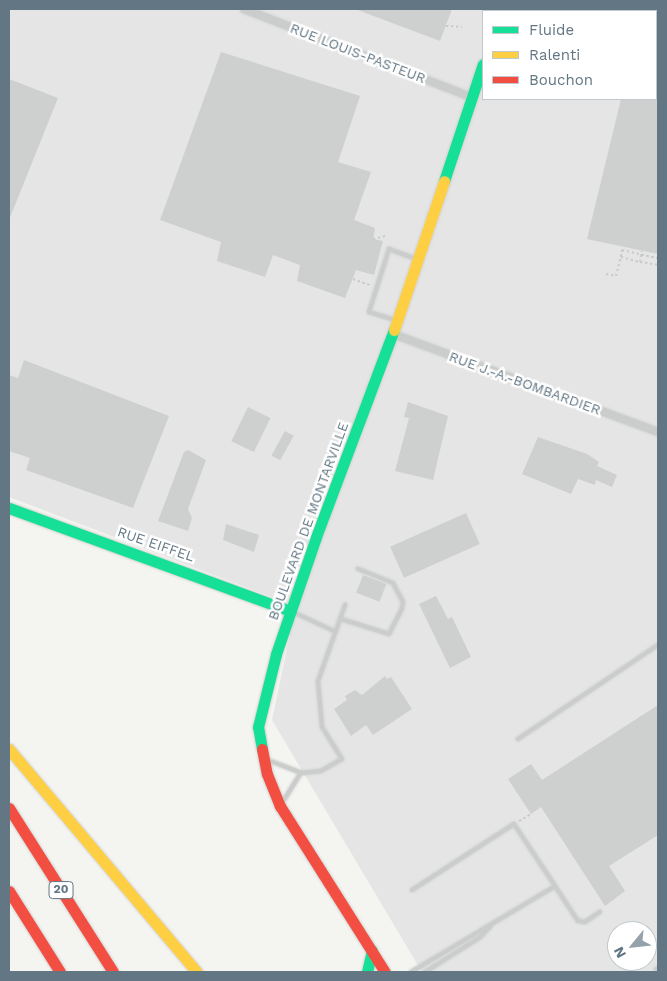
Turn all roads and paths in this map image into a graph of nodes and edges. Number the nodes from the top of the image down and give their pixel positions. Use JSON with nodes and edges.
{"nodes":[{"id":1,"x":244,"y":9,"type":"edge"},
{"id":2,"x":446,"y":26,"type":"dead end"},
{"id":3,"x":462,"y":27,"type":"dead end"},
{"id":4,"x":482,"y":67,"type":"edge"},
{"id":5,"x":471,"y":97,"type":"junction"},
{"id":6,"x":386,"y":236,"type":"dead end"},
{"id":7,"x":372,"y":239,"type":"dead end"},
{"id":8,"x":623,"y":246,"type":"dead end"},
{"id":9,"x":622,"y":250,"type":"junction"},
{"id":10,"x":642,"y":253,"type":"junction"},
{"id":11,"x":620,"y":257,"type":"junction"},
{"id":12,"x":658,"y":258,"type":"edge"},
{"id":13,"x":418,"y":259,"type":"junction"},
{"id":14,"x":640,"y":262,"type":"junction"},
{"id":15,"x":658,"y":265,"type":"edge"},
{"id":16,"x":606,"y":274,"type":"dead end"},
{"id":17,"x":353,"y":279,"type":"dead end"},
{"id":18,"x":377,"y":287,"type":"junction"},
{"id":19,"x":397,"y":321,"type":"junction"},
{"id":20,"x":393,"y":334,"type":"junction"},
{"id":21,"x":658,"y":432,"type":"edge"},
{"id":22,"x":9,"y":508,"type":"edge"},
{"id":23,"x":358,"y":569,"type":"dead end"},
{"id":24,"x":345,"y":605,"type":"dead end"},
{"id":25,"x":291,"y":611,"type":"junction"},
{"id":26,"x":341,"y":618,"type":"junction"},
{"id":27,"x":336,"y":632,"type":"junction"},
{"id":28,"x":658,"y":645,"type":"edge"},
{"id":29,"x":518,"y":738,"type":"dead end"},
{"id":30,"x":9,"y":749,"type":"edge"},
{"id":31,"x":264,"y":758,"type":"junction"},
{"id":32,"x":301,"y":774,"type":"junction"},
{"id":33,"x":280,"y":806,"type":"junction"},
{"id":34,"x":9,"y":808,"type":"edge"},
{"id":35,"x":531,"y":814,"type":"dead end"},
{"id":36,"x":514,"y":824,"type":"junction"},
{"id":37,"x":555,"y":886,"type":"junction"},
{"id":38,"x":412,"y":890,"type":"dead end"},
{"id":39,"x":9,"y":891,"type":"edge"},
{"id":40,"x":600,"y":912,"type":"dead end"},
{"id":41,"x":491,"y":926,"type":"junction"},
{"id":42,"x":372,"y":951,"type":"junction"},
{"id":43,"x":60,"y":972,"type":"edge"},
{"id":44,"x":113,"y":972,"type":"edge"},
{"id":45,"x":197,"y":972,"type":"edge"},
{"id":46,"x":367,"y":972,"type":"edge"},
{"id":47,"x":385,"y":972,"type":"edge"},
{"id":48,"x":411,"y":972,"type":"edge"},
{"id":49,"x":425,"y":972,"type":"edge"}],
"edges":[{"from":1,"to":5,"type":"street","name":"RUE LOUIS-PASTEUR"},
{"from":2,"to":3,"type":"path"},
{"from":4,"to":5,"type":"main road","name":"BOULEVARD DE MONTARVILLE"},
{"from":5,"to":13,"type":"main road","name":"BOULEVARD DE MONTARVILLE"},
{"from":6,"to":7,"type":"path"},
{"from":8,"to":9,"type":"path"},
{"from":9,"to":10,"type":"path"},
{"from":9,"to":11,"type":"path"},
{"from":10,"to":12,"type":"path"},
{"from":10,"to":14,"type":"path"},
{"from":11,"to":14,"type":"path"},
{"from":11,"to":16,"type":"path"},
{"from":13,"to":18,"type":"lane"},
{"from":13,"to":19,"type":"main road","name":"BOULEVARD DE MONTARVILLE"},
{"from":14,"to":15,"type":"path"},
{"from":17,"to":18,"type":"path"},
{"from":18,"to":19,"type":"lane"},
{"from":19,"to":20,"type":"main road","name":"BOULEVARD DE MONTARVILLE"},
{"from":20,"to":21,"type":"street","name":"RUE J.-A.-BOMBARDIER"},
{"from":20,"to":25,"type":"main road","name":"BOULEVARD DE MONTARVILLE"},
{"from":22,"to":25,"type":"main road","name":"RUE EIFFEL"},
{"from":23,"to":26,"type":"lane"},
{"from":24,"to":26,"type":"lane"},
{"from":25,"to":27,"type":"lane"},
{"from":25,"to":31,"type":"main road","name":"BOULEVARD DE MONTARVILLE"},
{"from":26,"to":27,"type":"lane"},
{"from":27,"to":32,"type":"lane"},
{"from":28,"to":29,"type":"lane"},
{"from":30,"to":45,"type":"main road"},
{"from":31,"to":32,"type":"lane"},
{"from":31,"to":33,"type":"main road","name":"BOULEVARD DE MONTARVILLE"},
{"from":32,"to":33,"type":"lane"},
{"from":33,"to":42,"type":"main road","name":"BOULEVARD DE MONTARVILLE"},
{"from":34,"to":44,"type":"main road","number":"20"},
{"from":35,"to":36,"type":"path"},
{"from":36,"to":37,"type":"lane"},
{"from":36,"to":38,"type":"lane"},
{"from":37,"to":40,"type":"lane"},
{"from":37,"to":41,"type":"lane"},
{"from":39,"to":43,"type":"main road"},
{"from":41,"to":48,"type":"lane"},
{"from":41,"to":49,"type":"lane"},
{"from":42,"to":46,"type":"main road"},
{"from":42,"to":47,"type":"main road","name":"BOULEVARD DE MONTARVILLE"}]}
